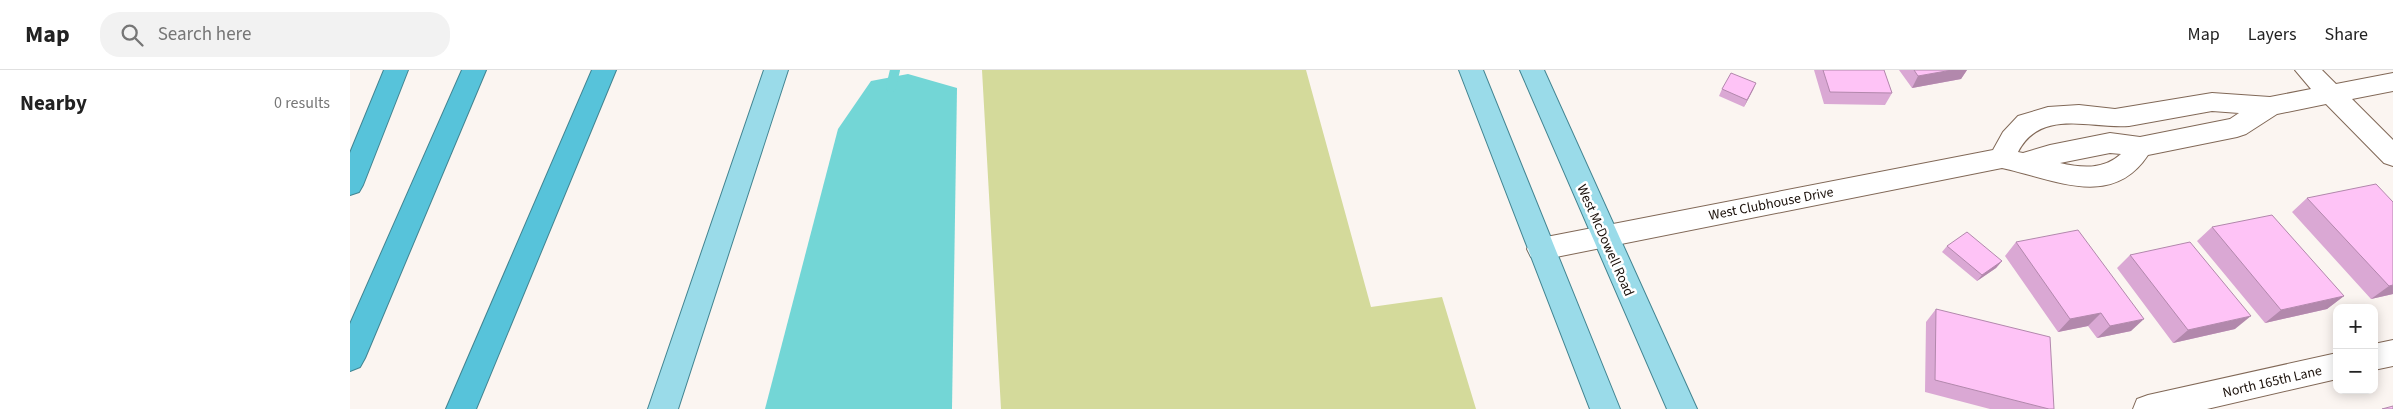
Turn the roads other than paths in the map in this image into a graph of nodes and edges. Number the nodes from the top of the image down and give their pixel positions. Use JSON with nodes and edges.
{"nodes":[{"id":1,"x":396,"y":70,"type":"edge"},
{"id":2,"x":474,"y":70,"type":"edge"},
{"id":3,"x":604,"y":70,"type":"edge"},
{"id":4,"x":776,"y":70,"type":"edge"},
{"id":5,"x":1471,"y":70,"type":"edge"},
{"id":6,"x":1532,"y":70,"type":"edge"},
{"id":7,"x":2307,"y":70,"type":"edge"},
{"id":8,"x":2393,"y":82,"type":"edge"},
{"id":9,"x":2330,"y":95,"type":"junction"},
{"id":10,"x":2270,"y":106,"type":"junction"},
{"id":11,"x":2115,"y":118,"type":"junction"},
{"id":12,"x":2140,"y":147,"type":"junction"},
{"id":13,"x":2393,"y":156,"type":"edge"},
{"id":14,"x":2014,"y":160,"type":"junction"},
{"id":15,"x":350,"y":185,"type":"edge"},
{"id":16,"x":1604,"y":236,"type":"junction"},
{"id":17,"x":1541,"y":249,"type":"junction"},
{"id":18,"x":2393,"y":353,"type":"edge"},
{"id":19,"x":2378,"y":356,"type":"edge"},
{"id":20,"x":350,"y":358,"type":"edge"},
{"id":21,"x":2333,"y":367,"type":"edge"},
{"id":22,"x":461,"y":409,"type":"edge"},
{"id":23,"x":663,"y":409,"type":"edge"},
{"id":24,"x":1604,"y":409,"type":"edge"},
{"id":25,"x":1682,"y":409,"type":"edge"},
{"id":26,"x":2148,"y":409,"type":"edge"}],
"edges":[{"from":1,"to":15,"type":"highway"},
{"from":2,"to":20,"type":"highway"},
{"from":3,"to":22,"type":"highway"},
{"from":4,"to":23,"type":"main road"},
{"from":5,"to":17,"type":"main road"},
{"from":6,"to":16,"type":"main road","name":"West McDowell Road"},
{"from":7,"to":9,"type":"street"},
{"from":8,"to":9,"type":"street"},
{"from":9,"to":10,"type":"street"},
{"from":9,"to":13,"type":"street"},
{"from":10,"to":11,"type":"street"},
{"from":10,"to":12,"type":"street"},
{"from":11,"to":12,"type":"street"},
{"from":11,"to":14,"type":"street"},
{"from":12,"to":14,"type":"street","name":"West Clubhouse Drive"},
{"from":14,"to":16,"type":"street","name":"West Clubhouse Drive"},
{"from":16,"to":17,"type":"street","name":"West Clubhouse Drive"},
{"from":16,"to":25,"type":"main road","name":"West McDowell Road"},
{"from":17,"to":24,"type":"main road"},
{"from":18,"to":19,"type":"street"},
{"from":21,"to":26,"type":"street","name":"North 165th Lane"}]}
